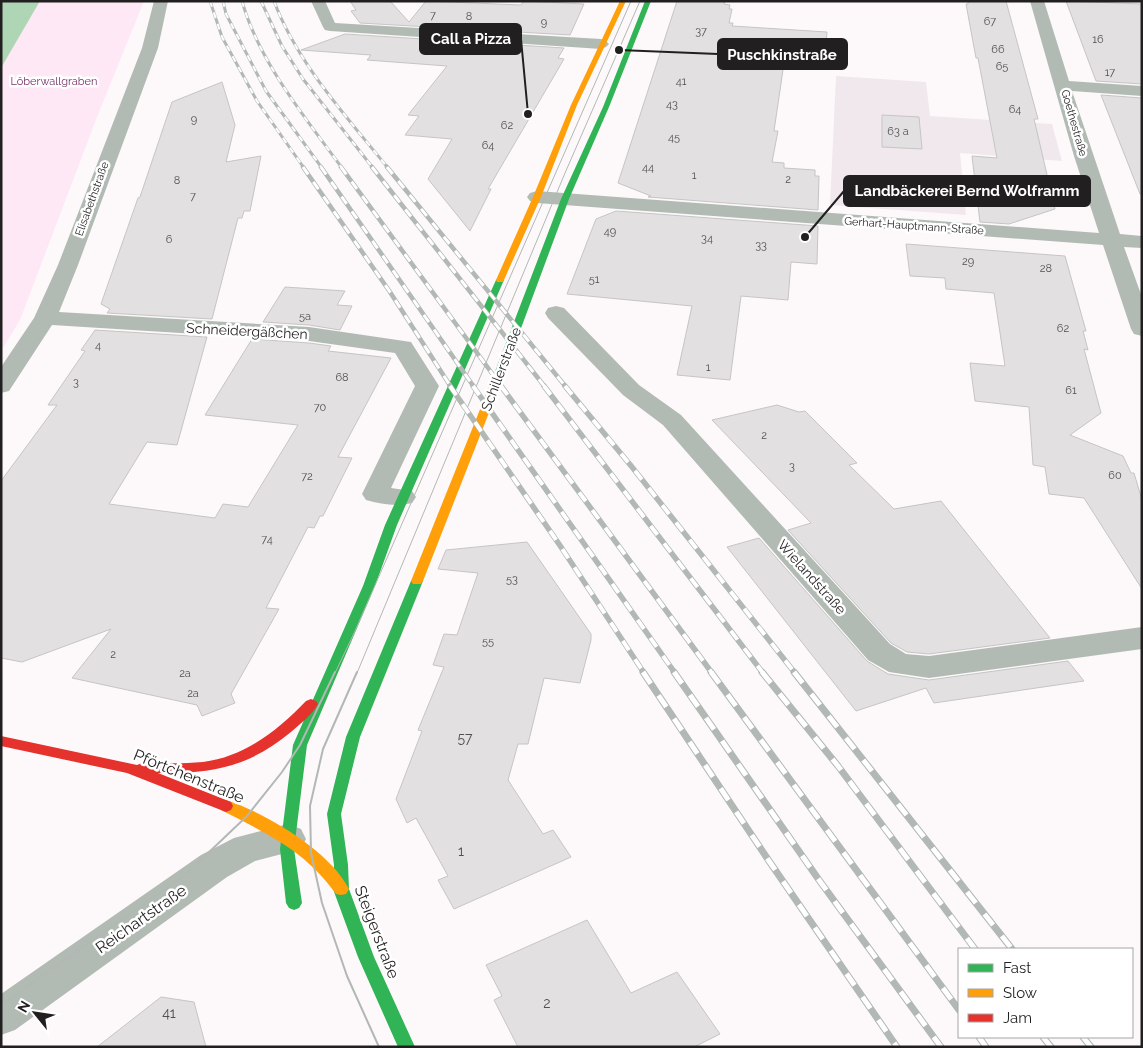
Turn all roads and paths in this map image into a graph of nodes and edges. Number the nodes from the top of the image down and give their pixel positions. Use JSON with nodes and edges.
{"nodes":[{"id":1,"x":161,"y":1,"type":"edge"},
{"id":2,"x":318,"y":1,"type":"edge"},
{"id":3,"x":622,"y":1,"type":"edge"},
{"id":4,"x":648,"y":1,"type":"edge"},
{"id":5,"x":1037,"y":1,"type":"edge"},
{"id":6,"x":601,"y":44,"type":"junction"},
{"id":7,"x":1064,"y":86,"type":"junction"},
{"id":8,"x":1142,"y":91,"type":"edge"},
{"id":9,"x":537,"y":197,"type":"junction"},
{"id":10,"x":565,"y":199,"type":"junction"},
{"id":11,"x":1112,"y":240,"type":"junction"},
{"id":12,"x":1142,"y":242,"type":"edge"},
{"id":13,"x":556,"y":313,"type":"dead end"},
{"id":14,"x":45,"y":318,"type":"junction"},
{"id":15,"x":1142,"y":329,"type":"edge"},
{"id":16,"x":1,"y":386,"type":"edge"},
{"id":17,"x":403,"y":497,"type":"junction"},
{"id":18,"x":1142,"y":638,"type":"edge"},
{"id":19,"x":322,"y":692,"type":"junction"},
{"id":20,"x":353,"y":737,"type":"joint"},
{"id":21,"x":1,"y":741,"type":"edge"},
{"id":22,"x":129,"y":768,"type":"junction"},
{"id":23,"x":288,"y":839,"type":"junction"},
{"id":24,"x":341,"y":889,"type":"junction"},
{"id":25,"x":294,"y":903,"type":"dead end"},
{"id":26,"x":1,"y":1017,"type":"edge"},
{"id":27,"x":407,"y":1047,"type":"edge"}],
"edges":[{"from":1,"to":14,"type":"street","name":"Elisabethstraße"},
{"from":2,"to":6,"type":"street"},
{"from":3,"to":6,"type":"main road"},
{"from":4,"to":10,"type":"main road","name":"Schillerstraße"},
{"from":5,"to":7,"type":"street","name":"Goethestraße"},
{"from":6,"to":9,"type":"main road"},
{"from":7,"to":8,"type":"street"},
{"from":7,"to":11,"type":"street","name":"Goethestraße"},
{"from":9,"to":10,"type":"street","name":"Gerhart-Hauptmann-Straße"},
{"from":9,"to":17,"type":"main road"},
{"from":10,"to":11,"type":"street","name":"Gerhart-Hauptmann-Straße"},
{"from":10,"to":20,"type":"main road","name":"Schillerstraße"},
{"from":11,"to":12,"type":"street","name":"Gerhart-Hauptmann-Straße"},
{"from":11,"to":15,"type":"street","name":"Goethestraße"},
{"from":13,"to":18,"type":"street","name":"Wielandstraße"},
{"from":14,"to":16,"type":"street","name":"Elisabethstraße"},
{"from":14,"to":17,"type":"street","name":"Schneidergäßchen"},
{"from":17,"to":19,"type":"main road"},
{"from":19,"to":22,"type":"main road"},
{"from":19,"to":23,"type":"main road"},
{"from":20,"to":24,"type":"main road","name":"Steigerstraße"},
{"from":21,"to":22,"type":"main road","name":"Pförtchenstraße"},
{"from":22,"to":23,"type":"main road","name":"Pförtchenstraße"},
{"from":23,"to":24,"type":"main road","name":"Pförtchenstraße"},
{"from":23,"to":25,"type":"main road"},
{"from":23,"to":26,"type":"street","name":"Reichartstraße"},
{"from":24,"to":27,"type":"main road","name":"Steigerstraße"}]}
